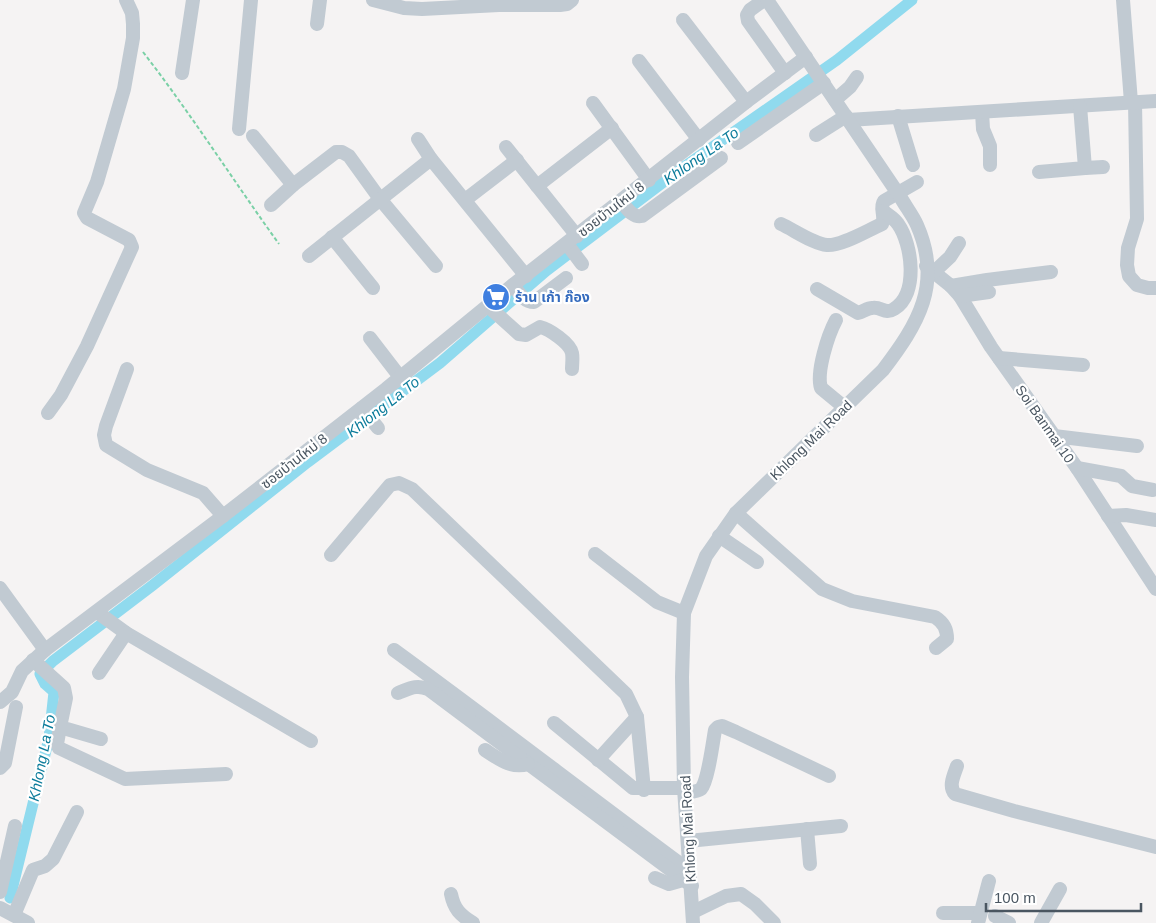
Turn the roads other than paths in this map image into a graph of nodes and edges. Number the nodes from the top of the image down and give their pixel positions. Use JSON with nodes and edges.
{"nodes":[{"id":1,"x":126,"y":0,"type":"edge"},
{"id":2,"x":193,"y":0,"type":"edge"},
{"id":3,"x":251,"y":0,"type":"edge"},
{"id":4,"x":320,"y":0,"type":"edge"},
{"id":5,"x":373,"y":0,"type":"edge"},
{"id":6,"x":572,"y":0,"type":"edge"},
{"id":7,"x":766,"y":0,"type":"edge"},
{"id":8,"x":1123,"y":0,"type":"edge"},
{"id":9,"x":396,"y":3,"type":"edge"},
{"id":10,"x":509,"y":3,"type":"edge"},
{"id":11,"x":423,"y":4,"type":"edge"},
{"id":12,"x":440,"y":4,"type":"edge"},
{"id":13,"x":684,"y":20,"type":"dead end"},
{"id":14,"x":317,"y":24,"type":"dead end"},
{"id":15,"x":638,"y":61,"type":"dead end"},
{"id":16,"x":809,"y":61,"type":"junction"},
{"id":17,"x":182,"y":73,"type":"dead end"},
{"id":18,"x":785,"y":73,"type":"junction"},
{"id":19,"x":857,"y":77,"type":"dead end"},
{"id":20,"x":822,"y":81,"type":"junction"},
{"id":21,"x":835,"y":100,"type":"junction"},
{"id":22,"x":1156,"y":100,"type":"edge"},
{"id":23,"x":746,"y":102,"type":"junction"},
{"id":24,"x":1133,"y":102,"type":"junction"},
{"id":25,"x":593,"y":103,"type":"dead end"},
{"id":26,"x":1080,"y":106,"type":"junction"},
{"id":27,"x":982,"y":112,"type":"junction"},
{"id":28,"x":898,"y":116,"type":"junction"},
{"id":29,"x":848,"y":118,"type":"junction"},
{"id":30,"x":612,"y":128,"type":"junction"},
{"id":31,"x":239,"y":129,"type":"dead end"},
{"id":32,"x":253,"y":136,"type":"dead end"},
{"id":33,"x":816,"y":136,"type":"dead end"},
{"id":34,"x":418,"y":139,"type":"dead end"},
{"id":35,"x":699,"y":140,"type":"junction"},
{"id":36,"x":738,"y":143,"type":"dead end"},
{"id":37,"x":506,"y":147,"type":"dead end"},
{"id":38,"x":721,"y":158,"type":"dead end"},
{"id":39,"x":431,"y":159,"type":"junction"},
{"id":40,"x":517,"y":160,"type":"junction"},
{"id":41,"x":913,"y":165,"type":"dead end"},
{"id":42,"x":990,"y":165,"type":"dead end"},
{"id":43,"x":1103,"y":166,"type":"dead end"},
{"id":44,"x":1085,"y":168,"type":"junction"},
{"id":45,"x":1039,"y":172,"type":"dead end"},
{"id":46,"x":649,"y":180,"type":"junction"},
{"id":47,"x":917,"y":182,"type":"dead end"},
{"id":48,"x":293,"y":185,"type":"junction"},
{"id":49,"x":537,"y":186,"type":"junction"},
{"id":50,"x":898,"y":194,"type":"junction"},
{"id":51,"x":380,"y":199,"type":"junction"},
{"id":52,"x":465,"y":200,"type":"junction"},
{"id":53,"x":272,"y":205,"type":"dead end"},
{"id":54,"x":627,"y":208,"type":"junction"},
{"id":55,"x":883,"y":211,"type":"junction"},
{"id":56,"x":782,"y":224,"type":"dead end"},
{"id":57,"x":332,"y":237,"type":"junction"},
{"id":58,"x":959,"y":243,"type":"dead end"},
{"id":59,"x":574,"y":250,"type":"junction"},
{"id":60,"x":309,"y":256,"type":"dead end"},
{"id":61,"x":436,"y":266,"type":"dead end"},
{"id":62,"x":930,"y":269,"type":"junction"},
{"id":63,"x":1050,"y":272,"type":"dead end"},
{"id":64,"x":526,"y":276,"type":"junction"},
{"id":65,"x":566,"y":278,"type":"dead end"},
{"id":66,"x":372,"y":288,"type":"dead end"},
{"id":67,"x":1156,"y":288,"type":"edge"},
{"id":68,"x":817,"y":290,"type":"dead end"},
{"id":69,"x":518,"y":291,"type":"junction"},
{"id":70,"x":956,"y":291,"type":"junction"},
{"id":71,"x":989,"y":292,"type":"dead end"},
{"id":72,"x":494,"y":312,"type":"junction"},
{"id":73,"x":836,"y":320,"type":"dead end"},
{"id":74,"x":370,"y":338,"type":"dead end"},
{"id":75,"x":999,"y":358,"type":"junction"},
{"id":76,"x":1083,"y":365,"type":"dead end"},
{"id":77,"x":127,"y":369,"type":"dead end"},
{"id":78,"x":572,"y":370,"type":"dead end"},
{"id":79,"x":400,"y":377,"type":"junction"},
{"id":80,"x":844,"y":407,"type":"junction"},
{"id":81,"x":48,"y":413,"type":"dead end"},
{"id":82,"x":1054,"y":436,"type":"junction"},
{"id":83,"x":1137,"y":446,"type":"dead end"},
{"id":84,"x":1077,"y":468,"type":"junction"},
{"id":85,"x":1152,"y":490,"type":"dead end"},
{"id":86,"x":736,"y":513,"type":"junction"},
{"id":87,"x":223,"y":516,"type":"junction"},
{"id":88,"x":1108,"y":516,"type":"junction"},
{"id":89,"x":1156,"y":520,"type":"edge"},
{"id":90,"x":720,"y":536,"type":"junction"},
{"id":91,"x":595,"y":554,"type":"dead end"},
{"id":92,"x":331,"y":555,"type":"dead end"},
{"id":93,"x":757,"y":562,"type":"dead end"},
{"id":94,"x":0,"y":588,"type":"edge"},
{"id":95,"x":1156,"y":589,"type":"edge"},
{"id":96,"x":684,"y":613,"type":"junction"},
{"id":97,"x":105,"y":617,"type":"junction"},
{"id":98,"x":126,"y":633,"type":"junction"},
{"id":99,"x":936,"y":648,"type":"dead end"},
{"id":100,"x":45,"y":650,"type":"junction"},
{"id":101,"x":394,"y":650,"type":"dead end"},
{"id":102,"x":40,"y":667,"type":"junction"},
{"id":103,"x":99,"y":674,"type":"dead end"},
{"id":104,"x":398,"y":693,"type":"dead end"},
{"id":105,"x":0,"y":702,"type":"edge"},
{"id":106,"x":16,"y":707,"type":"dead end"},
{"id":107,"x":637,"y":717,"type":"junction"},
{"id":108,"x":554,"y":723,"type":"dead end"},
{"id":109,"x":60,"y":727,"type":"junction"},
{"id":110,"x":101,"y":739,"type":"dead end"},
{"id":111,"x":312,"y":741,"type":"dead end"},
{"id":112,"x":484,"y":750,"type":"dead end"},
{"id":113,"x":598,"y":760,"type":"junction"},
{"id":114,"x":528,"y":764,"type":"junction"},
{"id":115,"x":957,"y":766,"type":"dead end"},
{"id":116,"x":0,"y":768,"type":"edge"},
{"id":117,"x":226,"y":774,"type":"dead end"},
{"id":118,"x":829,"y":776,"type":"dead end"},
{"id":119,"x":644,"y":790,"type":"junction"},
{"id":120,"x":685,"y":790,"type":"junction"},
{"id":121,"x":77,"y":812,"type":"dead end"},
{"id":122,"x":15,"y":826,"type":"dead end"},
{"id":123,"x":840,"y":826,"type":"dead end"},
{"id":124,"x":807,"y":829,"type":"junction"},
{"id":125,"x":688,"y":841,"type":"junction"},
{"id":126,"x":1156,"y":847,"type":"edge"},
{"id":127,"x":810,"y":864,"type":"dead end"},
{"id":128,"x":655,"y":878,"type":"dead end"},
{"id":129,"x":688,"y":879,"type":"junction"},
{"id":130,"x":988,"y":881,"type":"dead end"},
{"id":131,"x":1060,"y":889,"type":"dead end"},
{"id":132,"x":0,"y":892,"type":"edge"},
{"id":133,"x":451,"y":894,"type":"dead end"},
{"id":134,"x":0,"y":908,"type":"edge"},
{"id":135,"x":943,"y":914,"type":"dead end"},
{"id":136,"x":14,"y":915,"type":"junction"},
{"id":137,"x":994,"y":916,"type":"dead end"},
{"id":138,"x":693,"y":918,"type":"edge"},
{"id":139,"x":979,"y":918,"type":"edge"},
{"id":140,"x":28,"y":923,"type":"edge"},
{"id":141,"x":473,"y":923,"type":"edge"},
{"id":142,"x":774,"y":923,"type":"edge"},
{"id":143,"x":1009,"y":923,"type":"edge"},
{"id":144,"x":1041,"y":923,"type":"edge"}],
"edges":[{"from":1,"to":81,"type":"street"},
{"from":2,"to":17,"type":"street"},
{"from":3,"to":31,"type":"street"},
{"from":4,"to":14,"type":"street"},
{"from":5,"to":9,"type":"street"},
{"from":6,"to":10,"type":"street"},
{"from":7,"to":16,"type":"street","name":"Khlong Mai Road"},
{"from":7,"to":18,"type":"street"},
{"from":8,"to":24,"type":"street"},
{"from":9,"to":11,"type":"street"},
{"from":10,"to":12,"type":"street"},
{"from":11,"to":12,"type":"street"},
{"from":13,"to":23,"type":"street"},
{"from":15,"to":35,"type":"street"},
{"from":16,"to":18,"type":"street","name":"ซอยบ้านใหม่ 8"},
{"from":16,"to":20,"type":"street","name":"Khlong Mai Road"},
{"from":18,"to":23,"type":"street","name":"ซอยบ้านใหม่ 8"},
{"from":19,"to":21,"type":"street"},
{"from":20,"to":21,"type":"street","name":"Khlong Mai Road"},
{"from":20,"to":36,"type":"street"},
{"from":21,"to":29,"type":"street","name":"Khlong Mai Road"},
{"from":22,"to":24,"type":"street"},
{"from":23,"to":35,"type":"street","name":"ซอยบ้านใหม่ 8"},
{"from":24,"to":26,"type":"street"},
{"from":24,"to":67,"type":"street"},
{"from":25,"to":30,"type":"street"},
{"from":26,"to":27,"type":"street"},
{"from":26,"to":44,"type":"street"},
{"from":27,"to":28,"type":"street"},
{"from":27,"to":42,"type":"street"},
{"from":28,"to":29,"type":"street"},
{"from":28,"to":41,"type":"street"},
{"from":29,"to":33,"type":"street"},
{"from":29,"to":50,"type":"street","name":"Khlong Mai Road"},
{"from":30,"to":46,"type":"street"},
{"from":30,"to":49,"type":"street"},
{"from":32,"to":48,"type":"street"},
{"from":34,"to":39,"type":"street"},
{"from":35,"to":46,"type":"street","name":"ซอยบ้านใหม่ 8"},
{"from":37,"to":40,"type":"street"},
{"from":38,"to":54,"type":"street"},
{"from":39,"to":51,"type":"street"},
{"from":39,"to":52,"type":"street"},
{"from":40,"to":49,"type":"street"},
{"from":40,"to":52,"type":"street"},
{"from":43,"to":44,"type":"street"},
{"from":44,"to":45,"type":"street"},
{"from":46,"to":54,"type":"street","name":"ซอยบ้านใหม่ 8"},
{"from":47,"to":50,"type":"street"},
{"from":48,"to":51,"type":"street"},
{"from":48,"to":53,"type":"street"},
{"from":49,"to":59,"type":"street"},
{"from":50,"to":55,"type":"street"},
{"from":50,"to":62,"type":"street","name":"Khlong Mai Road"},
{"from":51,"to":57,"type":"street"},
{"from":51,"to":61,"type":"street"},
{"from":52,"to":64,"type":"street"},
{"from":54,"to":59,"type":"street","name":"ซอยบ้านใหม่ 8"},
{"from":55,"to":56,"type":"street"},
{"from":55,"to":68,"type":"street"},
{"from":57,"to":60,"type":"street"},
{"from":57,"to":66,"type":"street"},
{"from":58,"to":62,"type":"street"},
{"from":59,"to":64,"type":"street","name":"ซอยบ้านใหม่ 8"},
{"from":62,"to":70,"type":"street","name":"Soi Banmai 10"},
{"from":62,"to":80,"type":"street","name":"Khlong Mai Road"},
{"from":63,"to":70,"type":"street"},
{"from":64,"to":69,"type":"street","name":"ซอยบ้านใหม่ 8"},
{"from":65,"to":69,"type":"street"},
{"from":69,"to":72,"type":"street","name":"ซอยบ้านใหม่ 8"},
{"from":70,"to":71,"type":"street"},
{"from":70,"to":75,"type":"street","name":"Soi Banmai 10"},
{"from":72,"to":78,"type":"street"},
{"from":72,"to":79,"type":"street","name":"ซอยบ้านใหม่ 8"},
{"from":73,"to":80,"type":"street"},
{"from":74,"to":79,"type":"street"},
{"from":75,"to":76,"type":"street"},
{"from":75,"to":82,"type":"street","name":"Soi Banmai 10"},
{"from":77,"to":87,"type":"street"},
{"from":79,"to":87,"type":"street","name":"ซอยบ้านใหม่ 8"},
{"from":80,"to":86,"type":"street","name":"Khlong Mai Road"},
{"from":82,"to":83,"type":"street"},
{"from":82,"to":84,"type":"street","name":"Soi Banmai 10"},
{"from":84,"to":85,"type":"street"},
{"from":84,"to":88,"type":"street","name":"Soi Banmai 10"},
{"from":86,"to":90,"type":"street","name":"Khlong Mai Road"},
{"from":86,"to":99,"type":"street"},
{"from":87,"to":97,"type":"street","name":"ซอยบ้านใหม่ 8"},
{"from":88,"to":89,"type":"street"},
{"from":88,"to":95,"type":"street","name":"Soi Banmai 10"},
{"from":90,"to":93,"type":"street"},
{"from":90,"to":96,"type":"street","name":"Khlong Mai Road"},
{"from":91,"to":96,"type":"street"},
{"from":92,"to":107,"type":"street"},
{"from":94,"to":100,"type":"street"},
{"from":96,"to":120,"type":"street","name":"Khlong Mai Road"},
{"from":97,"to":98,"type":"street"},
{"from":97,"to":100,"type":"street","name":"ซอยบ้านใหม่ 8"},
{"from":98,"to":103,"type":"street"},
{"from":98,"to":111,"type":"street"},
{"from":100,"to":102,"type":"street","name":"ซอยบ้านใหม่ 8"},
{"from":101,"to":129,"type":"street"},
{"from":102,"to":105,"type":"street","name":"ซอยบ้านใหม่ 8"},
{"from":102,"to":109,"type":"street"},
{"from":104,"to":114,"type":"street"},
{"from":106,"to":116,"type":"street"},
{"from":107,"to":113,"type":"street"},
{"from":107,"to":119,"type":"street"},
{"from":108,"to":113,"type":"street"},
{"from":109,"to":110,"type":"street"},
{"from":109,"to":117,"type":"street"},
{"from":112,"to":114,"type":"street"},
{"from":113,"to":119,"type":"street"},
{"from":114,"to":129,"type":"street"},
{"from":115,"to":126,"type":"street"},
{"from":118,"to":120,"type":"street"},
{"from":119,"to":120,"type":"street"},
{"from":120,"to":125,"type":"street","name":"Khlong Mai Road"},
{"from":121,"to":136,"type":"street"},
{"from":122,"to":132,"type":"street"},
{"from":123,"to":124,"type":"street"},
{"from":124,"to":125,"type":"street"},
{"from":124,"to":127,"type":"street"},
{"from":125,"to":129,"type":"street","name":"Khlong Mai Road"},
{"from":128,"to":129,"type":"street"},
{"from":129,"to":138,"type":"street","name":"Khlong Mai Road"},
{"from":130,"to":139,"type":"street"},
{"from":131,"to":144,"type":"street"},
{"from":133,"to":141,"type":"street"},
{"from":134,"to":136,"type":"street"},
{"from":135,"to":139,"type":"street"},
{"from":136,"to":140,"type":"street"},
{"from":137,"to":143,"type":"street"},
{"from":138,"to":142,"type":"street"}]}
